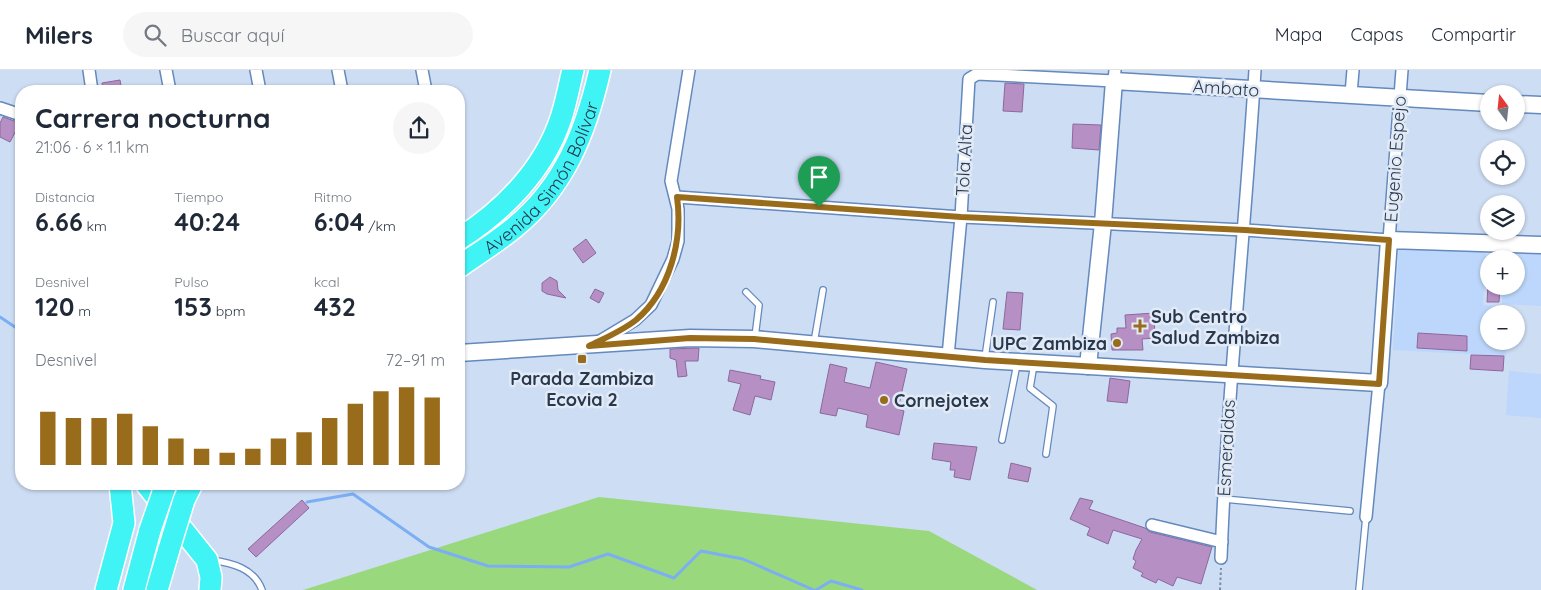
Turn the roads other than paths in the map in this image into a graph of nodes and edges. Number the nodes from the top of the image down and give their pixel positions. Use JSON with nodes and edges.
{"nodes":[{"id":1,"x":89,"y":70,"type":"edge"},
{"id":2,"x":166,"y":70,"type":"edge"},
{"id":3,"x":256,"y":70,"type":"edge"},
{"id":4,"x":338,"y":70,"type":"edge"},
{"id":5,"x":422,"y":70,"type":"edge"},
{"id":6,"x":573,"y":70,"type":"edge"},
{"id":7,"x":600,"y":70,"type":"edge"},
{"id":8,"x":689,"y":70,"type":"edge"},
{"id":9,"x":1255,"y":70,"type":"edge"},
{"id":10,"x":1353,"y":70,"type":"edge"},
{"id":11,"x":1402,"y":70,"type":"edge"},
{"id":12,"x":1114,"y":75,"type":"edge"},
{"id":13,"x":968,"y":83,"type":"joint"},
{"id":14,"x":91,"y":85,"type":"edge"},
{"id":15,"x":169,"y":85,"type":"edge"},
{"id":16,"x":259,"y":85,"type":"edge"},
{"id":17,"x":341,"y":85,"type":"edge"},
{"id":18,"x":425,"y":85,"type":"edge"},
{"id":19,"x":1253,"y":90,"type":"junction"},
{"id":20,"x":1351,"y":94,"type":"junction"},
{"id":21,"x":1400,"y":98,"type":"junction"},
{"id":22,"x":1480,"y":102,"type":"edge"},
{"id":23,"x":1525,"y":104,"type":"edge"},
{"id":24,"x":1541,"y":105,"type":"edge"},
{"id":25,"x":0,"y":108,"type":"edge"},
{"id":26,"x":15,"y":114,"type":"edge"},
{"id":27,"x":677,"y":197,"type":"junction"},
{"id":28,"x":961,"y":217,"type":"junction"},
{"id":29,"x":1103,"y":223,"type":"junction"},
{"id":30,"x":1245,"y":230,"type":"junction"},
{"id":31,"x":465,"y":234,"type":"edge"},
{"id":32,"x":1389,"y":240,"type":"junction"},
{"id":33,"x":1541,"y":245,"type":"edge"},
{"id":34,"x":465,"y":263,"type":"edge"},
{"id":35,"x":823,"y":290,"type":"dead end"},
{"id":36,"x":746,"y":292,"type":"dead end"},
{"id":37,"x":993,"y":302,"type":"dead end"},
{"id":38,"x":754,"y":339,"type":"junction"},
{"id":39,"x":814,"y":344,"type":"junction"},
{"id":40,"x":589,"y":346,"type":"junction"},
{"id":41,"x":465,"y":353,"type":"edge"},
{"id":42,"x":948,"y":356,"type":"junction"},
{"id":43,"x":985,"y":360,"type":"junction"},
{"id":44,"x":1018,"y":361,"type":"junction"},
{"id":45,"x":1034,"y":362,"type":"junction"},
{"id":46,"x":1088,"y":366,"type":"junction"},
{"id":47,"x":1230,"y":376,"type":"junction"},
{"id":48,"x":1379,"y":384,"type":"junction"},
{"id":49,"x":1002,"y":440,"type":"dead end"},
{"id":50,"x":1046,"y":454,"type":"dead end"},
{"id":51,"x":121,"y":490,"type":"edge"},
{"id":52,"x":151,"y":490,"type":"edge"},
{"id":53,"x":164,"y":490,"type":"edge"},
{"id":54,"x":189,"y":490,"type":"edge"},
{"id":55,"x":1224,"y":499,"type":"junction"},
{"id":56,"x":1350,"y":511,"type":"dead end"},
{"id":57,"x":1366,"y":517,"type":"joint"},
{"id":58,"x":1152,"y":525,"type":"dead end"},
{"id":59,"x":1222,"y":542,"type":"junction"},
{"id":60,"x":1221,"y":558,"type":"road end"},
{"id":61,"x":207,"y":560,"type":"junction"},
{"id":62,"x":106,"y":590,"type":"edge"},
{"id":63,"x":134,"y":590,"type":"edge"},
{"id":64,"x":158,"y":590,"type":"edge"},
{"id":65,"x":210,"y":590,"type":"edge"},
{"id":66,"x":262,"y":590,"type":"edge"},
{"id":67,"x":1359,"y":590,"type":"edge"}],
"edges":[{"from":1,"to":14,"type":"street"},
{"from":2,"to":15,"type":"street"},
{"from":3,"to":16,"type":"street"},
{"from":4,"to":17,"type":"street"},
{"from":5,"to":18,"type":"street"},
{"from":6,"to":31,"type":"highway","name":"Avenida Simón Bolívar"},
{"from":7,"to":34,"type":"highway","name":"Avenida Simón Bolívar"},
{"from":8,"to":27,"type":"street"},
{"from":9,"to":19,"type":"street","name":"Esmeraldas"},
{"from":10,"to":20,"type":"street"},
{"from":11,"to":21,"type":"street","name":"Eugenio Espejo"},
{"from":12,"to":13,"type":"street","name":"Ambato"},
{"from":12,"to":19,"type":"street","name":"Ambato"},
{"from":12,"to":29,"type":"street"},
{"from":13,"to":28,"type":"street","name":"Tola Alta"},
{"from":19,"to":20,"type":"street","name":"Ambato"},
{"from":19,"to":30,"type":"street","name":"Esmeraldas"},
{"from":20,"to":21,"type":"street","name":"Ambato"},
{"from":21,"to":22,"type":"street","name":"Ambato"},
{"from":21,"to":32,"type":"street","name":"Eugenio Espejo"},
{"from":23,"to":24,"type":"street"},
{"from":25,"to":26,"type":"street"},
{"from":27,"to":28,"type":"street"},
{"from":27,"to":40,"type":"street"},
{"from":28,"to":29,"type":"street"},
{"from":28,"to":42,"type":"street","name":"Tola Alta"},
{"from":29,"to":30,"type":"street"},
{"from":29,"to":46,"type":"street"},
{"from":30,"to":32,"type":"street"},
{"from":30,"to":47,"type":"street","name":"Esmeraldas"},
{"from":32,"to":33,"type":"street"},
{"from":32,"to":48,"type":"street","name":"Eugenio Espejo"},
{"from":35,"to":39,"type":"lane"},
{"from":36,"to":38,"type":"lane"},
{"from":37,"to":43,"type":"lane"},
{"from":38,"to":39,"type":"street"},
{"from":38,"to":40,"type":"street"},
{"from":39,"to":42,"type":"street"},
{"from":40,"to":41,"type":"street"},
{"from":42,"to":43,"type":"street"},
{"from":43,"to":44,"type":"street"},
{"from":44,"to":45,"type":"street"},
{"from":44,"to":49,"type":"lane"},
{"from":45,"to":46,"type":"street"},
{"from":45,"to":50,"type":"lane"},
{"from":46,"to":47,"type":"street"},
{"from":47,"to":48,"type":"street"},
{"from":47,"to":55,"type":"street","name":"Esmeraldas"},
{"from":48,"to":57,"type":"street","name":"Eugenio Espejo"},
{"from":51,"to":62,"type":"highway"},
{"from":52,"to":61,"type":"highway"},
{"from":53,"to":63,"type":"highway","bridge":true},
{"from":54,"to":64,"type":"highway","bridge":true},
{"from":55,"to":56,"type":"lane"},
{"from":55,"to":59,"type":"street","name":"Esmeraldas"},
{"from":57,"to":67,"type":"lane"},
{"from":58,"to":59,"type":"street"},
{"from":59,"to":60,"type":"street","name":"Esmeraldas"},
{"from":61,"to":65,"type":"highway"},
{"from":61,"to":66,"type":"lane"}]}
